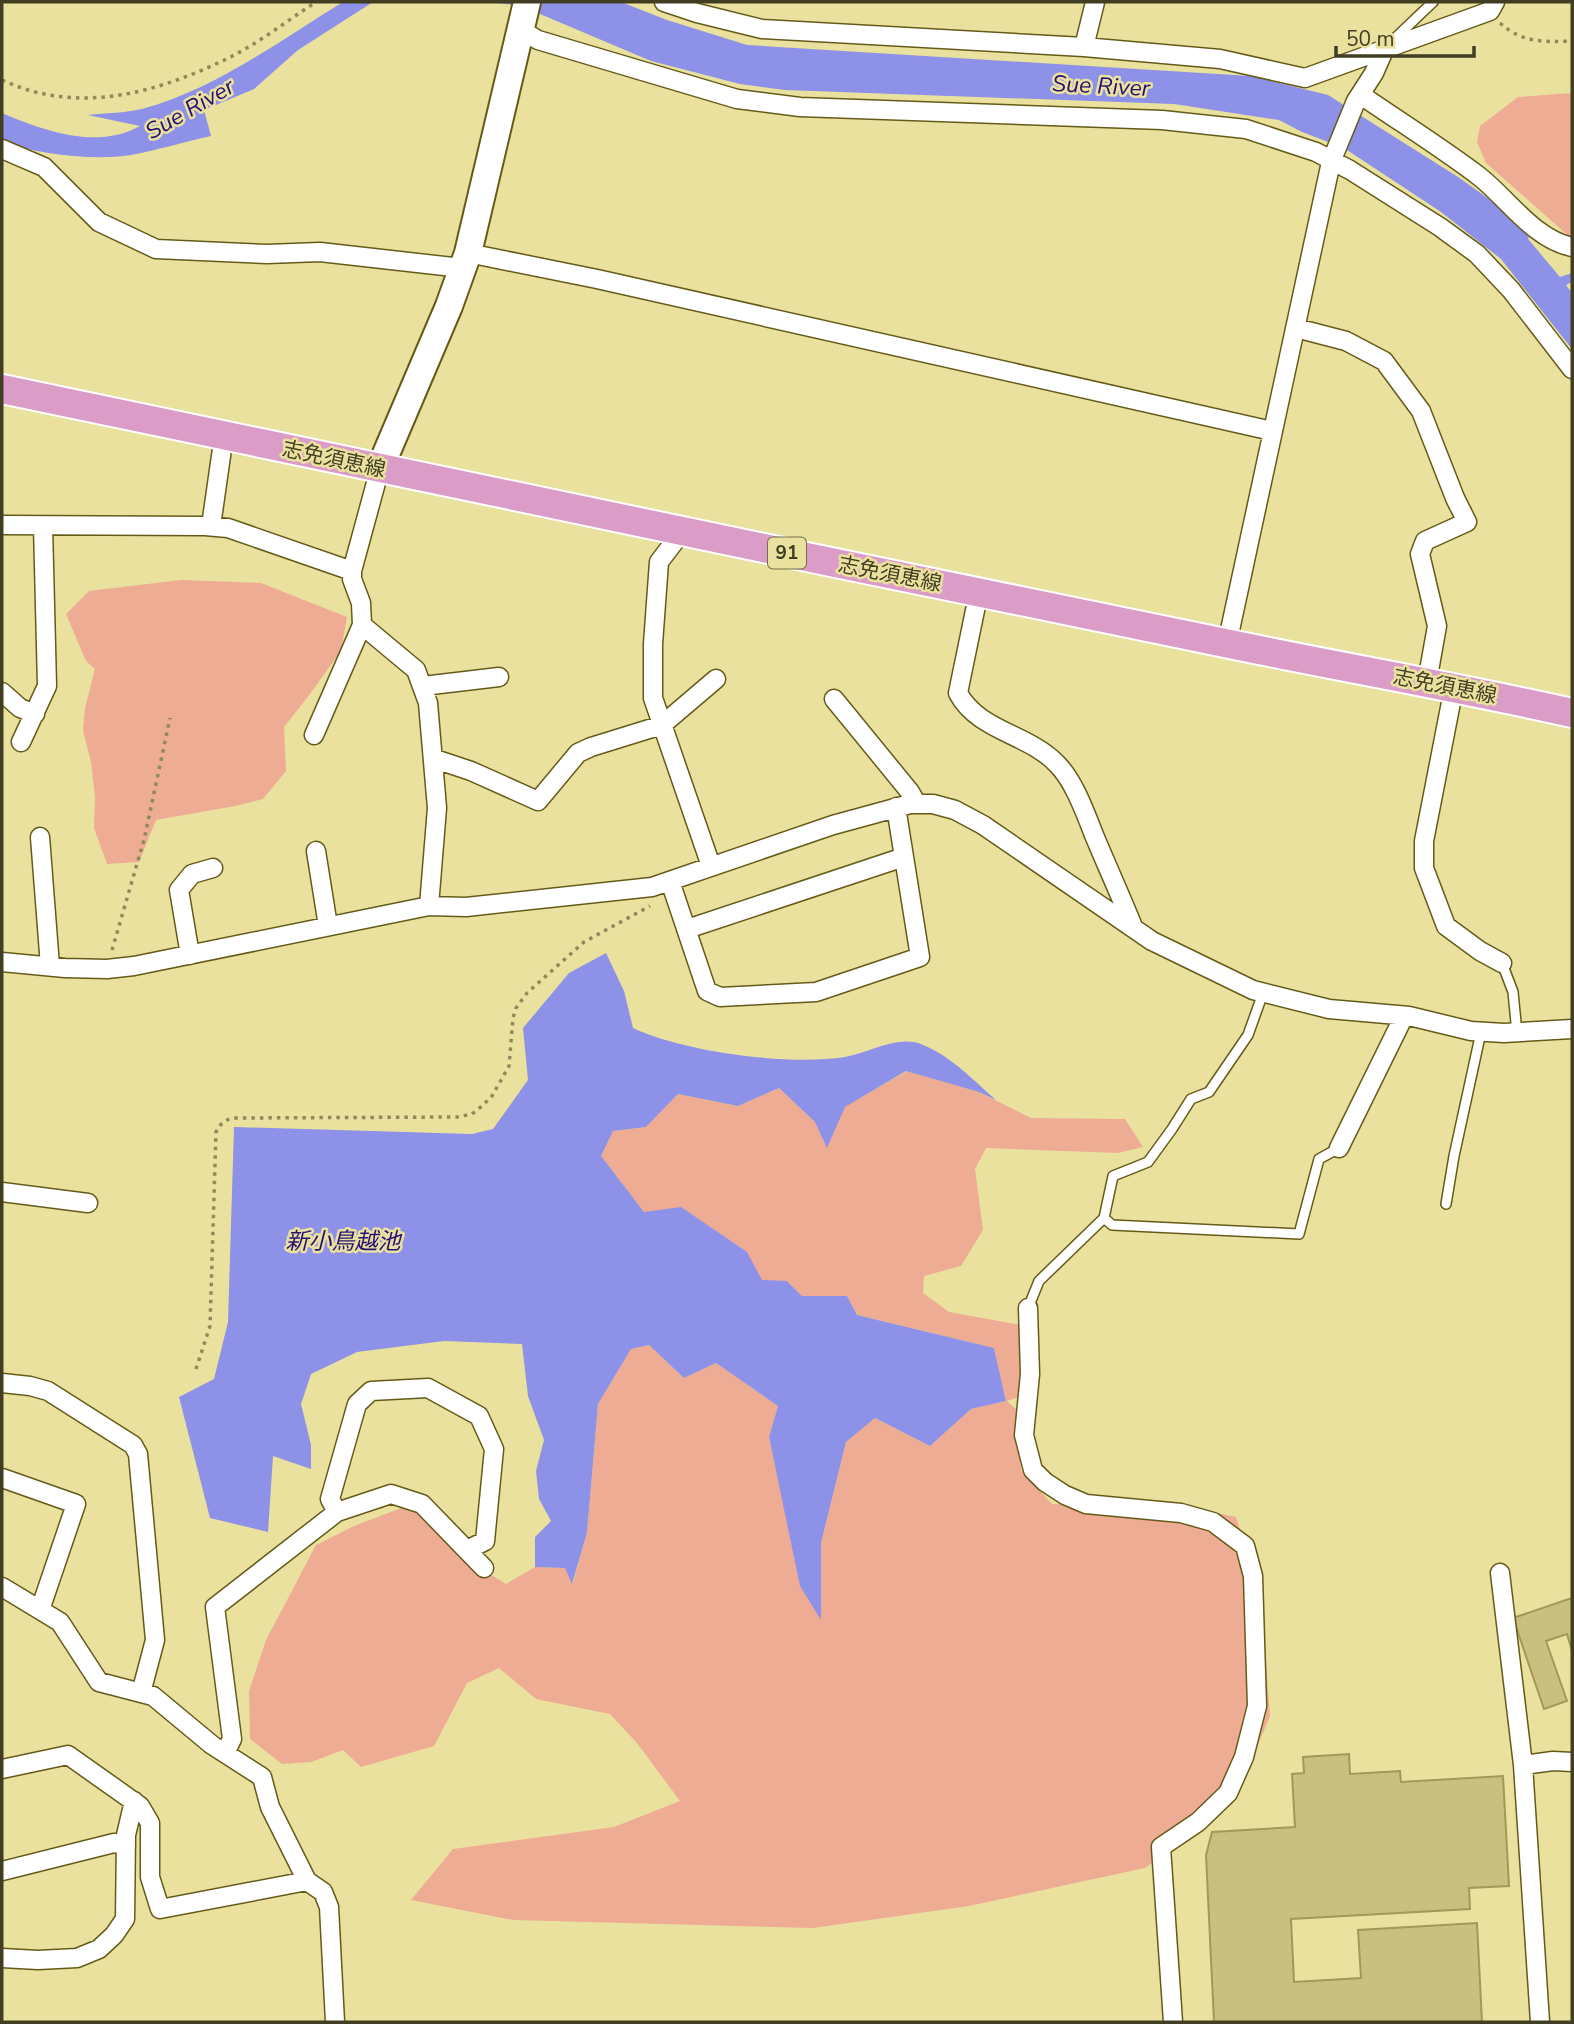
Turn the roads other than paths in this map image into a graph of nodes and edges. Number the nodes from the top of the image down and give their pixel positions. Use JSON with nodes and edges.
{"nodes":[{"id":1,"x":663,"y":2,"type":"edge"},
{"id":2,"x":1095,"y":2,"type":"edge"},
{"id":3,"x":1433,"y":2,"type":"edge"},
{"id":4,"x":1492,"y":6,"type":"edge"},
{"id":5,"x":524,"y":17,"type":"edge"},
{"id":6,"x":1084,"y":47,"type":"junction"},
{"id":7,"x":1385,"y":48,"type":"junction"},
{"id":8,"x":1358,"y":98,"type":"junction"},
{"id":9,"x":2,"y":149,"type":"edge"},
{"id":10,"x":1331,"y":162,"type":"junction"},
{"id":11,"x":1572,"y":247,"type":"edge"},
{"id":12,"x":465,"y":260,"type":"junction"},
{"id":13,"x":1296,"y":328,"type":"junction"},
{"id":14,"x":1572,"y":369,"type":"edge"},
{"id":15,"x":2,"y":389,"type":"edge"},
{"id":16,"x":1272,"y":431,"type":"junction"},
{"id":17,"x":224,"y":435,"type":"junction"},
{"id":18,"x":380,"y":468,"type":"junction"},
{"id":19,"x":2,"y":525,"type":"edge"},
{"id":20,"x":43,"y":526,"type":"junction"},
{"id":21,"x":211,"y":526,"type":"junction"},
{"id":22,"x":681,"y":533,"type":"junction"},
{"id":23,"x":352,"y":571,"type":"junction"},
{"id":24,"x":979,"y":591,"type":"junction"},
{"id":25,"x":362,"y":625,"type":"junction"},
{"id":26,"x":1227,"y":644,"type":"junction"},
{"id":27,"x":499,"y":677,"type":"dead end"},
{"id":28,"x":716,"y":679,"type":"dead end"},
{"id":29,"x":1440,"y":684,"type":"junction"},
{"id":30,"x":423,"y":685,"type":"junction"},
{"id":31,"x":2,"y":692,"type":"edge"},
{"id":32,"x":834,"y":699,"type":"dead end"},
{"id":33,"x":1572,"y":713,"type":"edge"},
{"id":34,"x":35,"y":714,"type":"junction"},
{"id":35,"x":662,"y":725,"type":"junction"},
{"id":36,"x":314,"y":734,"type":"dead end"},
{"id":37,"x":21,"y":742,"type":"dead end"},
{"id":38,"x":435,"y":759,"type":"junction"},
{"id":39,"x":917,"y":804,"type":"junction"},
{"id":40,"x":896,"y":807,"type":"junction"},
{"id":41,"x":40,"y":838,"type":"dead end"},
{"id":42,"x":316,"y":851,"type":"dead end"},
{"id":43,"x":904,"y":857,"type":"junction"},
{"id":44,"x":711,"y":866,"type":"junction"},
{"id":45,"x":214,"y":868,"type":"dead end"},
{"id":46,"x":670,"y":881,"type":"junction"},
{"id":47,"x":429,"y":906,"type":"junction"},
{"id":48,"x":328,"y":926,"type":"junction"},
{"id":49,"x":687,"y":929,"type":"junction"},
{"id":50,"x":1134,"y":929,"type":"junction"},
{"id":51,"x":190,"y":955,"type":"junction"},
{"id":52,"x":2,"y":962,"type":"edge"},
{"id":53,"x":1502,"y":963,"type":"joint"},
{"id":54,"x":50,"y":966,"type":"junction"},
{"id":55,"x":1264,"y":993,"type":"junction"},
{"id":56,"x":1404,"y":1016,"type":"junction"},
{"id":57,"x":1572,"y":1029,"type":"edge"},
{"id":58,"x":1481,"y":1032,"type":"junction"},
{"id":59,"x":1517,"y":1032,"type":"junction"},
{"id":60,"x":1339,"y":1147,"type":"joint"},
{"id":61,"x":2,"y":1192,"type":"edge"},
{"id":62,"x":88,"y":1203,"type":"dead end"},
{"id":63,"x":1446,"y":1204,"type":"dead end"},
{"id":64,"x":1104,"y":1218,"type":"junction"},
{"id":65,"x":1028,"y":1308,"type":"joint"},
{"id":66,"x":2,"y":1383,"type":"edge"},
{"id":67,"x":2,"y":1478,"type":"edge"},
{"id":68,"x":337,"y":1512,"type":"junction"},
{"id":69,"x":467,"y":1550,"type":"junction"},
{"id":70,"x":484,"y":1567,"type":"dead end"},
{"id":71,"x":1500,"y":1573,"type":"dead end"},
{"id":72,"x":2,"y":1587,"type":"edge"},
{"id":73,"x":40,"y":1610,"type":"junction"},
{"id":74,"x":141,"y":1693,"type":"junction"},
{"id":75,"x":225,"y":1753,"type":"junction"},
{"id":76,"x":1572,"y":1762,"type":"edge"},
{"id":77,"x":1523,"y":1765,"type":"junction"},
{"id":78,"x":2,"y":1769,"type":"edge"},
{"id":79,"x":134,"y":1801,"type":"junction"},
{"id":80,"x":127,"y":1845,"type":"junction"},
{"id":81,"x":2,"y":1871,"type":"edge"},
{"id":82,"x":307,"y":1881,"type":"junction"},
{"id":83,"x":2,"y":1958,"type":"edge"},
{"id":84,"x":335,"y":2022,"type":"edge"},
{"id":85,"x":1173,"y":2022,"type":"edge"},
{"id":86,"x":1540,"y":2022,"type":"edge"}],
"edges":[{"from":1,"to":6,"type":"street"},
{"from":2,"to":6,"type":"street"},
{"from":3,"to":7,"type":"lane"},
{"from":4,"to":7,"type":"street"},
{"from":5,"to":10,"type":"street"},
{"from":5,"to":12,"type":"street"},
{"from":6,"to":7,"type":"street"},
{"from":7,"to":8,"type":"street"},
{"from":8,"to":10,"type":"street"},
{"from":8,"to":11,"type":"street"},
{"from":9,"to":12,"type":"street"},
{"from":10,"to":13,"type":"street"},
{"from":10,"to":14,"type":"street"},
{"from":12,"to":16,"type":"street"},
{"from":12,"to":18,"type":"street"},
{"from":13,"to":16,"type":"street"},
{"from":13,"to":29,"type":"street"},
{"from":15,"to":17,"type":"main road","name":"志免須恵線","number":"91"},
{"from":16,"to":26,"type":"street"},
{"from":17,"to":18,"type":"main road","name":"志免須恵線","number":"91"},
{"from":17,"to":21,"type":"street"},
{"from":18,"to":22,"type":"main road","name":"志免須恵線","number":"91"},
{"from":18,"to":23,"type":"street"},
{"from":19,"to":20,"type":"street"},
{"from":20,"to":21,"type":"street"},
{"from":20,"to":34,"type":"street"},
{"from":21,"to":23,"type":"street"},
{"from":22,"to":24,"type":"main road","name":"志免須恵線","number":"91"},
{"from":22,"to":35,"type":"street"},
{"from":23,"to":25,"type":"street"},
{"from":24,"to":26,"type":"main road","name":"志免須恵線","number":"91"},
{"from":24,"to":50,"type":"street"},
{"from":25,"to":30,"type":"street"},
{"from":25,"to":36,"type":"street"},
{"from":26,"to":29,"type":"main road","name":"志免須恵線","number":"91"},
{"from":27,"to":30,"type":"street"},
{"from":28,"to":35,"type":"street"},
{"from":29,"to":33,"type":"main road","name":"志免須恵線","number":"91"},
{"from":29,"to":53,"type":"street"},
{"from":30,"to":38,"type":"street"},
{"from":31,"to":34,"type":"street"},
{"from":32,"to":39,"type":"street"},
{"from":34,"to":37,"type":"street"},
{"from":35,"to":38,"type":"street"},
{"from":35,"to":44,"type":"street"},
{"from":38,"to":47,"type":"street"},
{"from":39,"to":40,"type":"street"},
{"from":39,"to":50,"type":"street"},
{"from":40,"to":43,"type":"street"},
{"from":40,"to":44,"type":"street"},
{"from":41,"to":54,"type":"street"},
{"from":42,"to":48,"type":"street"},
{"from":43,"to":49,"type":"street"},
{"from":43,"to":49,"type":"street"},
{"from":44,"to":46,"type":"street"},
{"from":45,"to":51,"type":"street"},
{"from":46,"to":47,"type":"street"},
{"from":46,"to":49,"type":"street"},
{"from":47,"to":48,"type":"street"},
{"from":48,"to":51,"type":"street"},
{"from":50,"to":55,"type":"street"},
{"from":51,"to":54,"type":"street"},
{"from":52,"to":54,"type":"street"},
{"from":53,"to":59,"type":"lane"},
{"from":55,"to":56,"type":"street"},
{"from":55,"to":64,"type":"lane"},
{"from":56,"to":58,"type":"street"},
{"from":56,"to":60,"type":"street"},
{"from":57,"to":59,"type":"street"},
{"from":58,"to":59,"type":"street"},
{"from":58,"to":63,"type":"lane"},
{"from":60,"to":64,"type":"lane"},
{"from":61,"to":62,"type":"street"},
{"from":64,"to":65,"type":"lane"},
{"from":65,"to":85,"type":"street"},
{"from":66,"to":74,"type":"street"},
{"from":67,"to":73,"type":"street"},
{"from":68,"to":69,"type":"street"},
{"from":68,"to":69,"type":"street"},
{"from":68,"to":75,"type":"street"},
{"from":69,"to":70,"type":"street"},
{"from":71,"to":77,"type":"street"},
{"from":72,"to":73,"type":"street"},
{"from":73,"to":74,"type":"street"},
{"from":74,"to":75,"type":"street"},
{"from":75,"to":82,"type":"street"},
{"from":76,"to":77,"type":"street"},
{"from":77,"to":86,"type":"street"},
{"from":78,"to":79,"type":"street"},
{"from":79,"to":80,"type":"street"},
{"from":79,"to":82,"type":"street"},
{"from":80,"to":81,"type":"street"},
{"from":80,"to":83,"type":"street"},
{"from":82,"to":84,"type":"street"}]}
